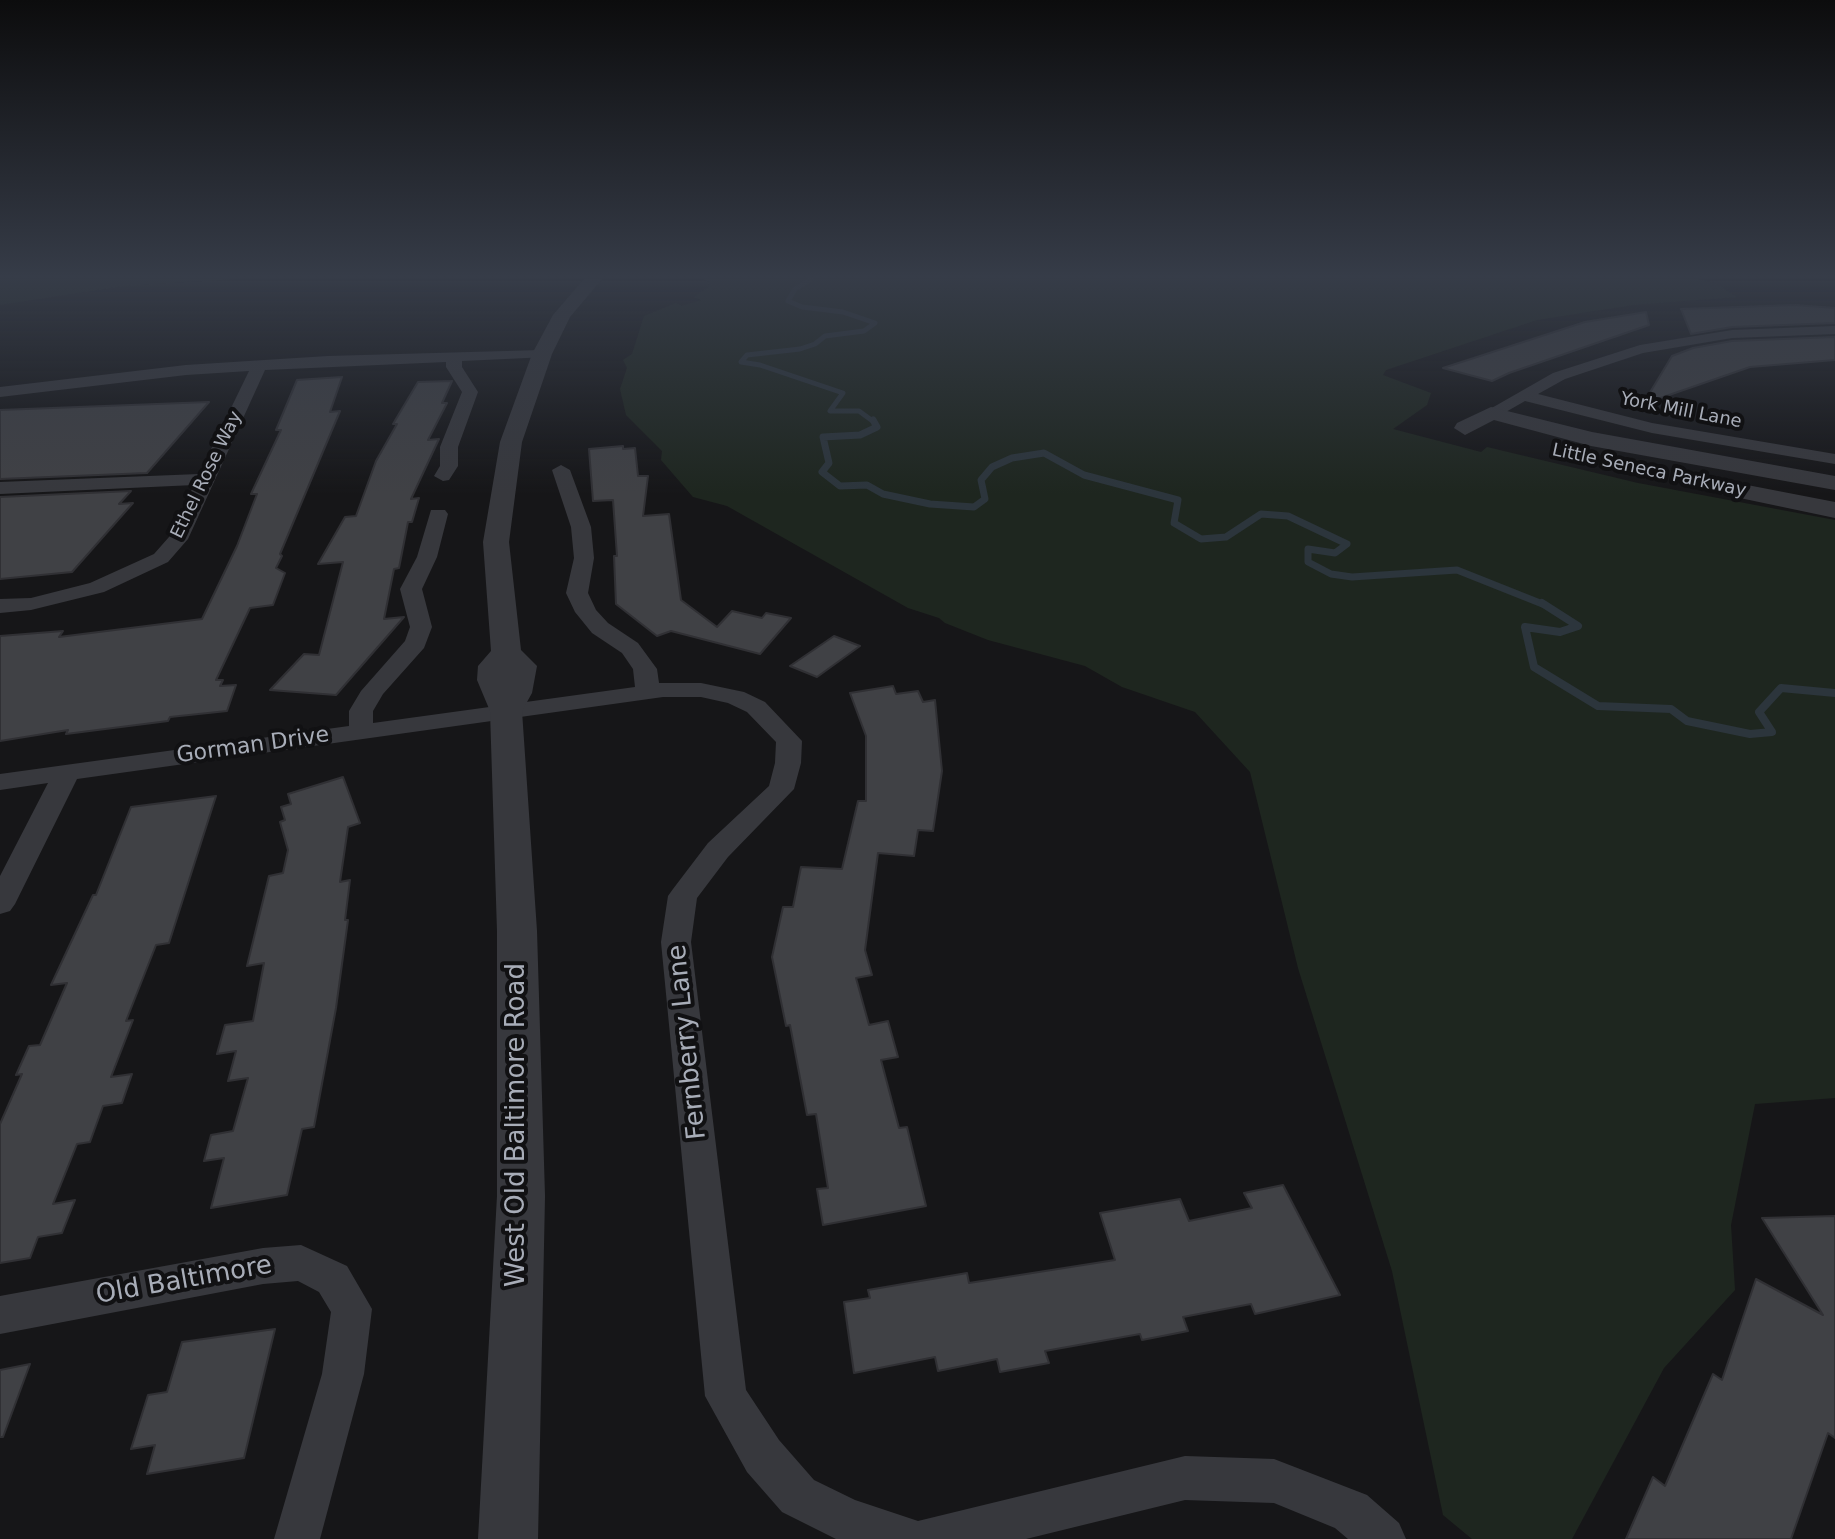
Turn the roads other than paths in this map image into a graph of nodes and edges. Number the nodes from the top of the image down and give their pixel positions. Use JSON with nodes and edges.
{"nodes":[{"id":1,"x":544,"y":351,"type":"edge"},
{"id":2,"x":1641,"y":351,"type":"edge"},
{"id":3,"x":542,"y":354,"type":"junction"},
{"id":4,"x":454,"y":357,"type":"junction"},
{"id":5,"x":259,"y":365,"type":"junction"},
{"id":6,"x":0,"y":392,"type":"edge"},
{"id":7,"x":1522,"y":395,"type":"junction"},
{"id":8,"x":1491,"y":413,"type":"junction"},
{"id":9,"x":1835,"y":459,"type":"edge"},
{"id":10,"x":561,"y":470,"type":"dead end"},
{"id":11,"x":443,"y":476,"type":"dead end"},
{"id":12,"x":206,"y":479,"type":"junction"},
{"id":13,"x":1835,"y":483,"type":"edge"},
{"id":14,"x":0,"y":488,"type":"edge"},
{"id":15,"x":1835,"y":510,"type":"edge"},
{"id":16,"x":438,"y":514,"type":"dead end"},
{"id":17,"x":0,"y":606,"type":"edge"},
{"id":18,"x":648,"y":692,"type":"junction"},
{"id":19,"x":506,"y":711,"type":"junction"},
{"id":20,"x":361,"y":731,"type":"junction"},
{"id":21,"x":67,"y":773,"type":"junction"},
{"id":22,"x":0,"y":782,"type":"edge"},
{"id":23,"x":0,"y":904,"type":"edge"},
{"id":24,"x":0,"y":1315,"type":"edge"},
{"id":25,"x":297,"y":1539,"type":"edge"},
{"id":26,"x":508,"y":1539,"type":"edge"},
{"id":27,"x":905,"y":1539,"type":"edge"},
{"id":28,"x":931,"y":1539,"type":"edge"},
{"id":29,"x":1383,"y":1539,"type":"edge"}],
"edges":[{"from":1,"to":3,"type":"street","name":"West Old Baltimore Road"},
{"from":2,"to":7,"type":"street"},
{"from":3,"to":4,"type":"street"},
{"from":3,"to":19,"type":"street","name":"West Old Baltimore Road"},
{"from":4,"to":5,"type":"street"},
{"from":4,"to":11,"type":"street"},
{"from":5,"to":6,"type":"street"},
{"from":5,"to":12,"type":"street","name":"Ethel Rose Way"},
{"from":7,"to":8,"type":"street"},
{"from":7,"to":9,"type":"street","name":"York Mill Lane"},
{"from":8,"to":13,"type":"street","name":"Little Seneca Parkway"},
{"from":8,"to":15,"type":"street","name":"Little Seneca Parkway"},
{"from":10,"to":18,"type":"street"},
{"from":12,"to":14,"type":"street"},
{"from":12,"to":17,"type":"street","name":"Ethel Rose Way"},
{"from":16,"to":20,"type":"street"},
{"from":18,"to":19,"type":"street","name":"Fernberry Lane"},
{"from":18,"to":27,"type":"street","name":"Fernberry Lane"},
{"from":19,"to":20,"type":"street","name":"Gorman Drive"},
{"from":19,"to":26,"type":"street","name":"West Old Baltimore Road"},
{"from":20,"to":21,"type":"street","name":"Gorman Drive"},
{"from":21,"to":22,"type":"street","name":"Gorman Drive"},
{"from":21,"to":23,"type":"street"},
{"from":24,"to":25,"type":"street","name":"Old Baltimore"},
{"from":28,"to":29,"type":"street"}]}
